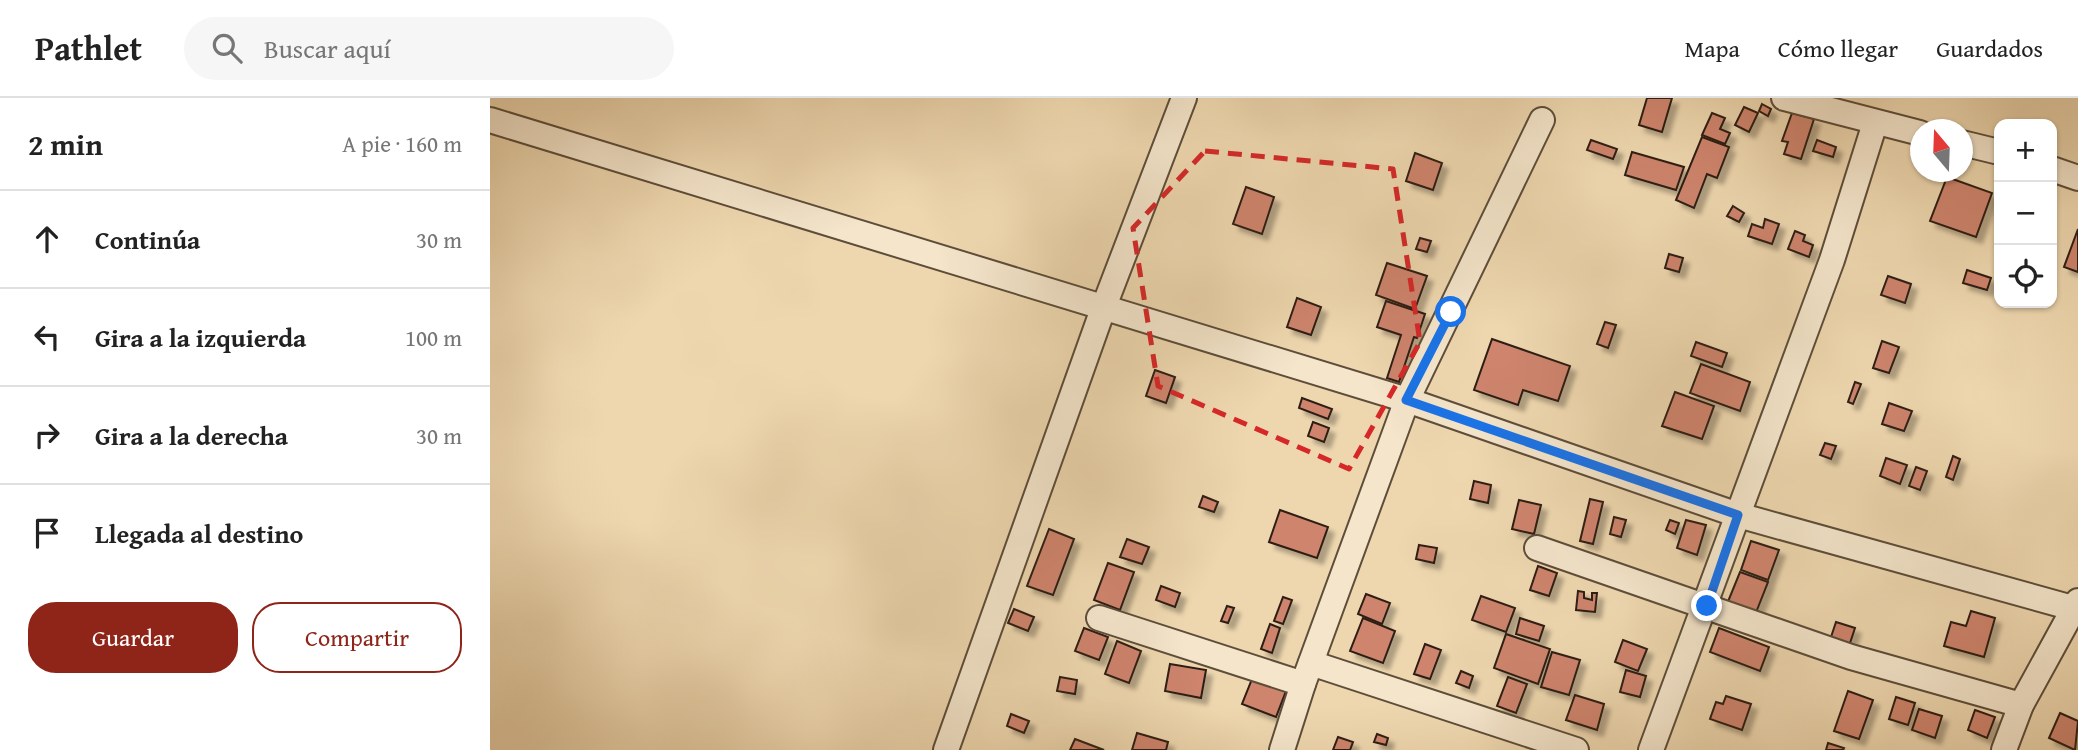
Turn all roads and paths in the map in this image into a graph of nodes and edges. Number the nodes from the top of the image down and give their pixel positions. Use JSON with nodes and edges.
{"nodes":[{"id":1,"x":1184,"y":98,"type":"edge"},
{"id":2,"x":1784,"y":98,"type":"edge"},
{"id":3,"x":490,"y":120,"type":"edge"},
{"id":4,"x":1542,"y":120,"type":"dead end"},
{"id":5,"x":1875,"y":123,"type":"junction"},
{"id":6,"x":1910,"y":132,"type":"edge"},
{"id":7,"x":1973,"y":146,"type":"edge"},
{"id":8,"x":1994,"y":151,"type":"edge"},
{"id":9,"x":2057,"y":171,"type":"edge"},
{"id":10,"x":2078,"y":178,"type":"edge"},
{"id":11,"x":1103,"y":309,"type":"junction"},
{"id":12,"x":1406,"y":400,"type":"junction"},
{"id":13,"x":1738,"y":515,"type":"junction"},
{"id":14,"x":1536,"y":548,"type":"dead end"},
{"id":15,"x":2077,"y":605,"type":"edge"},
{"id":16,"x":1707,"y":606,"type":"junction"},
{"id":17,"x":1098,"y":618,"type":"dead end"},
{"id":18,"x":1307,"y":673,"type":"junction"},
{"id":19,"x":2021,"y":705,"type":"junction"},
{"id":20,"x":946,"y":750,"type":"edge"},
{"id":21,"x":1282,"y":750,"type":"edge"},
{"id":22,"x":1576,"y":750,"type":"edge"},
{"id":23,"x":1651,"y":750,"type":"edge"},
{"id":24,"x":2004,"y":750,"type":"edge"}],
"edges":[{"from":1,"to":11,"type":"street"},
{"from":2,"to":5,"type":"street"},
{"from":3,"to":11,"type":"street"},
{"from":4,"to":12,"type":"street"},
{"from":5,"to":6,"type":"street"},
{"from":5,"to":13,"type":"street"},
{"from":7,"to":8,"type":"street"},
{"from":9,"to":10,"type":"street"},
{"from":11,"to":12,"type":"street"},
{"from":11,"to":20,"type":"street"},
{"from":12,"to":13,"type":"street"},
{"from":12,"to":18,"type":"street"},
{"from":13,"to":15,"type":"street"},
{"from":13,"to":16,"type":"street"},
{"from":14,"to":16,"type":"street"},
{"from":15,"to":19,"type":"street"},
{"from":16,"to":19,"type":"street"},
{"from":16,"to":23,"type":"street"},
{"from":17,"to":18,"type":"street"},
{"from":18,"to":21,"type":"street"},
{"from":18,"to":22,"type":"street"},
{"from":19,"to":24,"type":"street"}]}
